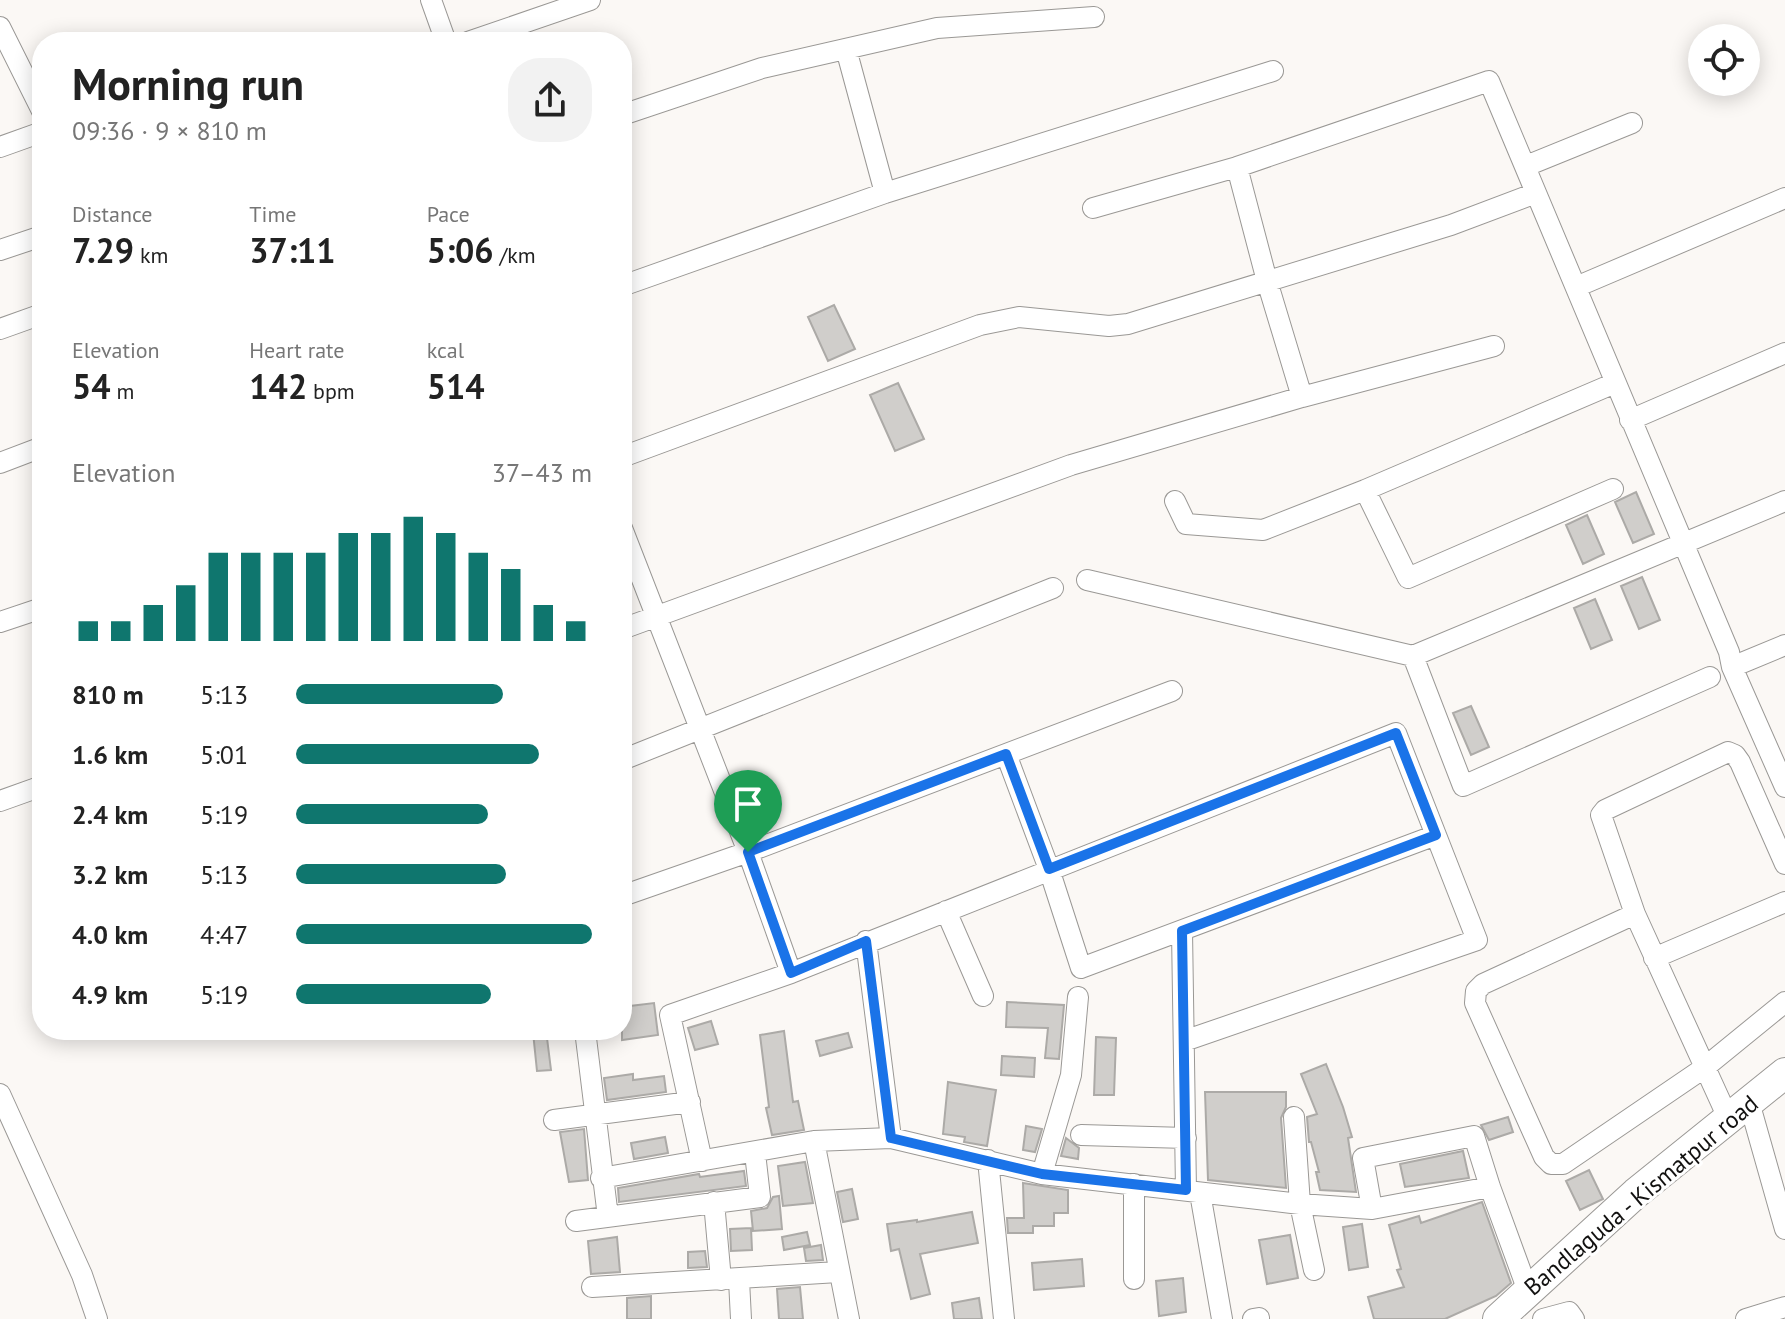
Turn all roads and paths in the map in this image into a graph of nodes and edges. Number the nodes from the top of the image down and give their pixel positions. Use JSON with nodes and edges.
{"nodes":[{"id":1,"x":431,"y":0,"type":"edge"},
{"id":2,"x":590,"y":0,"type":"edge"},
{"id":3,"x":1094,"y":17,"type":"dead end"},
{"id":4,"x":0,"y":27,"type":"edge"},
{"id":5,"x":442,"y":32,"type":"edge"},
{"id":6,"x":497,"y":32,"type":"edge"},
{"id":7,"x":846,"y":49,"type":"junction"},
{"id":8,"x":1273,"y":71,"type":"dead end"},
{"id":9,"x":32,"y":91,"type":"edge"},
{"id":10,"x":632,"y":112,"type":"edge"},
{"id":11,"x":1632,"y":123,"type":"dead end"},
{"id":12,"x":32,"y":136,"type":"edge"},
{"id":13,"x":0,"y":147,"type":"edge"},
{"id":14,"x":1526,"y":166,"type":"junction"},
{"id":15,"x":1237,"y":167,"type":"junction"},
{"id":16,"x":885,"y":193,"type":"junction"},
{"id":17,"x":1536,"y":193,"type":"junction"},
{"id":18,"x":1785,"y":198,"type":"edge"},
{"id":19,"x":1093,"y":208,"type":"dead end"},
{"id":20,"x":32,"y":239,"type":"edge"},
{"id":21,"x":0,"y":250,"type":"edge"},
{"id":22,"x":1267,"y":281,"type":"junction"},
{"id":23,"x":632,"y":282,"type":"edge"},
{"id":24,"x":1576,"y":287,"type":"junction"},
{"id":25,"x":32,"y":318,"type":"edge"},
{"id":26,"x":0,"y":329,"type":"edge"},
{"id":27,"x":1494,"y":346,"type":"dead end"},
{"id":28,"x":1785,"y":353,"type":"edge"},
{"id":29,"x":1615,"y":383,"type":"junction"},
{"id":30,"x":1302,"y":397,"type":"junction"},
{"id":31,"x":1630,"y":420,"type":"junction"},
{"id":32,"x":32,"y":451,"type":"edge"},
{"id":33,"x":632,"y":453,"type":"edge"},
{"id":34,"x":0,"y":463,"type":"edge"},
{"id":35,"x":1613,"y":489,"type":"dead end"},
{"id":36,"x":1365,"y":490,"type":"junction"},
{"id":37,"x":1175,"y":501,"type":"dead end"},
{"id":38,"x":1785,"y":501,"type":"edge"},
{"id":39,"x":1682,"y":545,"type":"junction"},
{"id":40,"x":632,"y":555,"type":"edge"},
{"id":41,"x":1087,"y":580,"type":"dead end"},
{"id":42,"x":1053,"y":588,"type":"dead end"},
{"id":43,"x":32,"y":611,"type":"edge"},
{"id":44,"x":655,"y":616,"type":"junction"},
{"id":45,"x":0,"y":622,"type":"edge"},
{"id":46,"x":632,"y":625,"type":"edge"},
{"id":47,"x":1785,"y":645,"type":"edge"},
{"id":48,"x":1413,"y":656,"type":"junction"},
{"id":49,"x":1732,"y":667,"type":"junction"},
{"id":50,"x":1710,"y":677,"type":"dead end"},
{"id":51,"x":1172,"y":691,"type":"dead end"},
{"id":52,"x":700,"y":729,"type":"junction"},
{"id":53,"x":1006,"y":754,"type":"junction"},
{"id":54,"x":632,"y":756,"type":"edge"},
{"id":55,"x":1785,"y":787,"type":"edge"},
{"id":56,"x":32,"y":790,"type":"edge"},
{"id":57,"x":0,"y":801,"type":"edge"},
{"id":58,"x":1436,"y":835,"type":"junction"},
{"id":59,"x":748,"y":852,"type":"junction"},
{"id":60,"x":1785,"y":864,"type":"edge"},
{"id":61,"x":1049,"y":869,"type":"junction"},
{"id":62,"x":632,"y":893,"type":"edge"},
{"id":63,"x":1785,"y":902,"type":"edge"},
{"id":64,"x":946,"y":911,"type":"junction"},
{"id":65,"x":1635,"y":914,"type":"junction"},
{"id":66,"x":1182,"y":931,"type":"junction"},
{"id":67,"x":866,"y":941,"type":"junction"},
{"id":68,"x":1654,"y":958,"type":"junction"},
{"id":69,"x":791,"y":973,"type":"junction"},
{"id":70,"x":983,"y":996,"type":"dead end"},
{"id":71,"x":1078,"y":997,"type":"dead end"},
{"id":72,"x":1785,"y":1002,"type":"edge"},
{"id":73,"x":586,"y":1040,"type":"edge"},
{"id":74,"x":1184,"y":1041,"type":"junction"},
{"id":75,"x":1704,"y":1068,"type":"junction"},
{"id":76,"x":1785,"y":1073,"type":"edge"},
{"id":77,"x":0,"y":1094,"type":"edge"},
{"id":78,"x":690,"y":1102,"type":"junction"},
{"id":79,"x":1739,"y":1111,"type":"junction"},
{"id":80,"x":593,"y":1114,"type":"junction"},
{"id":81,"x":1294,"y":1117,"type":"dead end"},
{"id":82,"x":554,"y":1120,"type":"dead end"},
{"id":83,"x":1081,"y":1135,"type":"dead end"},
{"id":84,"x":891,"y":1138,"type":"junction"},
{"id":85,"x":1186,"y":1138,"type":"junction"},
{"id":86,"x":814,"y":1141,"type":"junction"},
{"id":87,"x":755,"y":1153,"type":"junction"},
{"id":88,"x":988,"y":1160,"type":"junction"},
{"id":89,"x":702,"y":1161,"type":"junction"},
{"id":90,"x":1042,"y":1174,"type":"junction"},
{"id":91,"x":601,"y":1178,"type":"junction"},
{"id":92,"x":1134,"y":1184,"type":"junction"},
{"id":93,"x":1490,"y":1187,"type":"junction"},
{"id":94,"x":1193,"y":1192,"type":"junction"},
{"id":95,"x":714,"y":1202,"type":"junction"},
{"id":96,"x":1300,"y":1204,"type":"junction"},
{"id":97,"x":1372,"y":1209,"type":"junction"},
{"id":98,"x":608,"y":1217,"type":"junction"},
{"id":99,"x":576,"y":1221,"type":"dead end"},
{"id":100,"x":1785,"y":1229,"type":"edge"},
{"id":101,"x":1314,"y":1270,"type":"dead end"},
{"id":102,"x":838,"y":1272,"type":"junction"},
{"id":103,"x":1134,"y":1279,"type":"dead end"},
{"id":104,"x":730,"y":1280,"type":"junction"},
{"id":105,"x":592,"y":1287,"type":"dead end"},
{"id":106,"x":1528,"y":1291,"type":"junction"},
{"id":107,"x":1785,"y":1307,"type":"edge"},
{"id":108,"x":1259,"y":1318,"type":"edge"},
{"id":109,"x":97,"y":1319,"type":"edge"},
{"id":110,"x":741,"y":1319,"type":"edge"},
{"id":111,"x":849,"y":1319,"type":"edge"},
{"id":112,"x":1004,"y":1319,"type":"edge"},
{"id":113,"x":1222,"y":1319,"type":"edge"},
{"id":114,"x":1253,"y":1319,"type":"edge"},
{"id":115,"x":1498,"y":1319,"type":"edge"},
{"id":116,"x":1543,"y":1319,"type":"edge"},
{"id":117,"x":1574,"y":1319,"type":"edge"},
{"id":118,"x":1746,"y":1319,"type":"edge"}],
"edges":[{"from":1,"to":5,"type":"street"},
{"from":2,"to":6,"type":"street"},
{"from":3,"to":7,"type":"street"},
{"from":4,"to":9,"type":"street"},
{"from":7,"to":10,"type":"street"},
{"from":7,"to":16,"type":"street"},
{"from":8,"to":16,"type":"street"},
{"from":11,"to":14,"type":"street"},
{"from":12,"to":13,"type":"street"},
{"from":14,"to":15,"type":"street"},
{"from":14,"to":17,"type":"street"},
{"from":15,"to":19,"type":"street"},
{"from":15,"to":22,"type":"street"},
{"from":16,"to":23,"type":"street"},
{"from":17,"to":22,"type":"street"},
{"from":17,"to":24,"type":"street"},
{"from":18,"to":24,"type":"street"},
{"from":20,"to":21,"type":"street"},
{"from":22,"to":30,"type":"street"},
{"from":22,"to":33,"type":"street"},
{"from":24,"to":29,"type":"street"},
{"from":25,"to":26,"type":"street"},
{"from":27,"to":30,"type":"street"},
{"from":28,"to":31,"type":"street"},
{"from":29,"to":31,"type":"street"},
{"from":29,"to":36,"type":"street"},
{"from":30,"to":44,"type":"street"},
{"from":31,"to":39,"type":"street"},
{"from":32,"to":34,"type":"street"},
{"from":35,"to":36,"type":"street"},
{"from":36,"to":37,"type":"street"},
{"from":38,"to":39,"type":"street"},
{"from":39,"to":48,"type":"street"},
{"from":39,"to":49,"type":"street"},
{"from":40,"to":44,"type":"street"},
{"from":41,"to":48,"type":"street"},
{"from":42,"to":52,"type":"street"},
{"from":43,"to":45,"type":"street"},
{"from":44,"to":46,"type":"street"},
{"from":44,"to":52,"type":"street"},
{"from":47,"to":49,"type":"street"},
{"from":48,"to":50,"type":"street"},
{"from":49,"to":55,"type":"street"},
{"from":51,"to":53,"type":"street"},
{"from":52,"to":54,"type":"street"},
{"from":52,"to":59,"type":"street"},
{"from":53,"to":59,"type":"street"},
{"from":53,"to":61,"type":"street"},
{"from":56,"to":57,"type":"street"},
{"from":58,"to":61,"type":"street"},
{"from":58,"to":66,"type":"street"},
{"from":58,"to":74,"type":"street"},
{"from":59,"to":62,"type":"street"},
{"from":59,"to":69,"type":"street"},
{"from":60,"to":65,"type":"street"},
{"from":61,"to":64,"type":"street"},
{"from":61,"to":66,"type":"street"},
{"from":63,"to":68,"type":"street"},
{"from":64,"to":67,"type":"street"},
{"from":64,"to":70,"type":"street"},
{"from":65,"to":68,"type":"street"},
{"from":65,"to":75,"type":"street"},
{"from":66,"to":74,"type":"street"},
{"from":67,"to":69,"type":"street"},
{"from":67,"to":84,"type":"street"},
{"from":68,"to":75,"type":"street"},
{"from":69,"to":78,"type":"street"},
{"from":71,"to":90,"type":"street"},
{"from":72,"to":75,"type":"street"},
{"from":73,"to":80,"type":"street"},
{"from":74,"to":85,"type":"street"},
{"from":75,"to":79,"type":"street"},
{"from":76,"to":79,"type":"street","name":"Bandlaguda - Kismatpur road"},
{"from":77,"to":109,"type":"street"},
{"from":78,"to":80,"type":"street"},
{"from":78,"to":89,"type":"street"},
{"from":79,"to":100,"type":"street"},
{"from":79,"to":106,"type":"street","name":"Bandlaguda - Kismatpur road"},
{"from":80,"to":82,"type":"street"},
{"from":80,"to":91,"type":"street"},
{"from":81,"to":96,"type":"street"},
{"from":83,"to":85,"type":"street"},
{"from":84,"to":86,"type":"street"},
{"from":84,"to":88,"type":"street"},
{"from":85,"to":94,"type":"street"},
{"from":86,"to":87,"type":"street"},
{"from":86,"to":102,"type":"street"},
{"from":87,"to":89,"type":"street"},
{"from":87,"to":95,"type":"street"},
{"from":88,"to":90,"type":"street"},
{"from":88,"to":112,"type":"street"},
{"from":89,"to":91,"type":"street"},
{"from":90,"to":92,"type":"street"},
{"from":91,"to":98,"type":"street"},
{"from":92,"to":94,"type":"street"},
{"from":92,"to":103,"type":"street"},
{"from":93,"to":97,"type":"street"},
{"from":93,"to":97,"type":"street"},
{"from":93,"to":106,"type":"street"},
{"from":94,"to":96,"type":"street"},
{"from":94,"to":113,"type":"street"},
{"from":95,"to":98,"type":"street"},
{"from":95,"to":104,"type":"street"},
{"from":96,"to":97,"type":"street"},
{"from":96,"to":101,"type":"street"},
{"from":98,"to":99,"type":"street"},
{"from":102,"to":104,"type":"street"},
{"from":102,"to":111,"type":"street"},
{"from":104,"to":105,"type":"street"},
{"from":104,"to":110,"type":"street"},
{"from":106,"to":115,"type":"street","name":"Bandlaguda - Kismatpur road"},
{"from":107,"to":118,"type":"street"},
{"from":108,"to":114,"type":"street"},
{"from":116,"to":117,"type":"street"}]}
